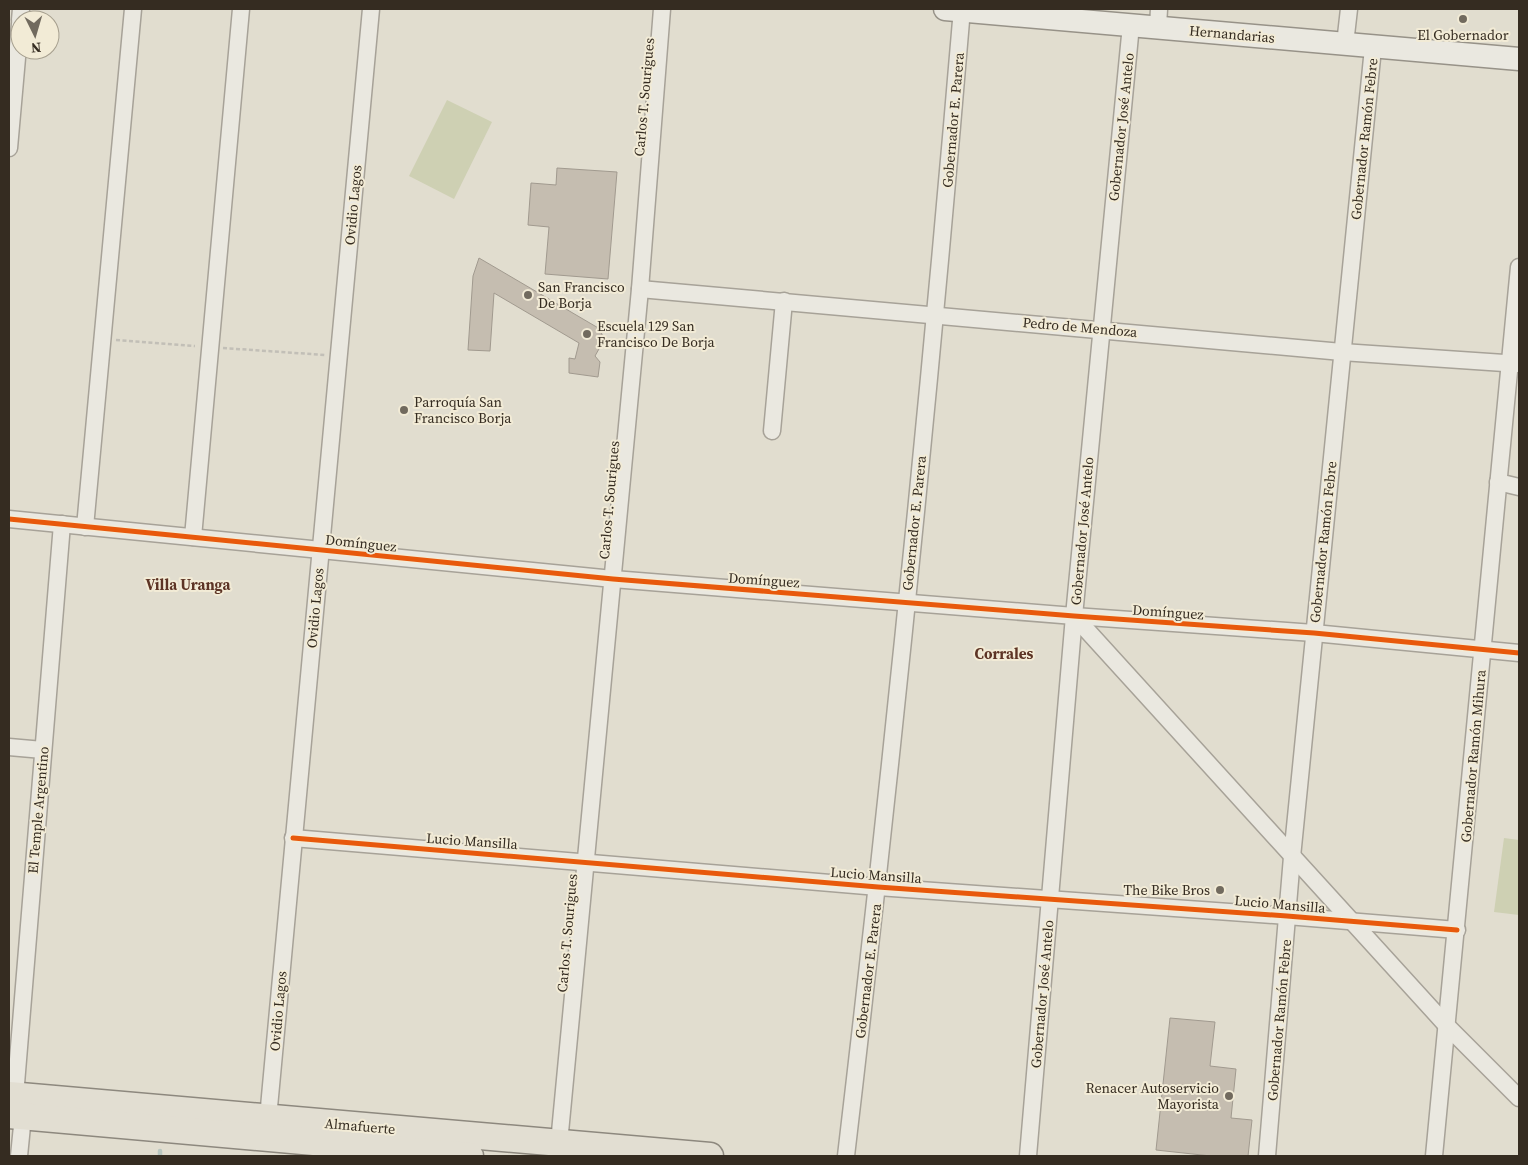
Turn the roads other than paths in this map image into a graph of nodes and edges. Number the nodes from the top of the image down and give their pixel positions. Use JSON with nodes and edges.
{"nodes":[{"id":1,"x":133,"y":9,"type":"edge"},
{"id":2,"x":241,"y":9,"type":"edge"},
{"id":3,"x":371,"y":9,"type":"edge"},
{"id":4,"x":662,"y":9,"type":"edge"},
{"id":5,"x":956,"y":9,"type":"edge"},
{"id":6,"x":1349,"y":9,"type":"edge"},
{"id":7,"x":1159,"y":18,"type":"edge"},
{"id":8,"x":1131,"y":25,"type":"junction"},
{"id":9,"x":1345,"y":44,"type":"junction"},
{"id":10,"x":1373,"y":48,"type":"junction"},
{"id":11,"x":1519,"y":59,"type":"edge"},
{"id":12,"x":17,"y":60,"type":"edge"},
{"id":13,"x":9,"y":148,"type":"edge"},
{"id":14,"x":1519,"y":267,"type":"edge"},
{"id":15,"x":640,"y":289,"type":"junction"},
{"id":16,"x":784,"y":301,"type":"junction"},
{"id":17,"x":936,"y":314,"type":"junction"},
{"id":18,"x":1101,"y":329,"type":"junction"},
{"id":19,"x":1342,"y":352,"type":"junction"},
{"id":20,"x":1515,"y":364,"type":"edge"},
{"id":21,"x":772,"y":431,"type":"dead end"},
{"id":22,"x":1498,"y":482,"type":"junction"},
{"id":23,"x":1519,"y":487,"type":"edge"},
{"id":24,"x":9,"y":519,"type":"edge"},
{"id":25,"x":62,"y":524,"type":"junction"},
{"id":26,"x":85,"y":527,"type":"junction"},
{"id":27,"x":193,"y":537,"type":"junction"},
{"id":28,"x":320,"y":550,"type":"junction"},
{"id":29,"x":612,"y":579,"type":"junction"},
{"id":30,"x":906,"y":602,"type":"junction"},
{"id":31,"x":1074,"y":616,"type":"junction"},
{"id":32,"x":1314,"y":633,"type":"junction"},
{"id":33,"x":1483,"y":648,"type":"junction"},
{"id":34,"x":1519,"y":653,"type":"edge"},
{"id":35,"x":9,"y":747,"type":"edge"},
{"id":36,"x":43,"y":750,"type":"junction"},
{"id":37,"x":293,"y":838,"type":"junction"},
{"id":38,"x":1292,"y":857,"type":"junction"},
{"id":39,"x":585,"y":861,"type":"junction"},
{"id":40,"x":878,"y":887,"type":"junction"},
{"id":41,"x":1051,"y":898,"type":"junction"},
{"id":42,"x":1287,"y":916,"type":"junction"},
{"id":43,"x":1351,"y":922,"type":"junction"},
{"id":44,"x":1457,"y":930,"type":"junction"},
{"id":45,"x":1448,"y":1027,"type":"junction"},
{"id":46,"x":1519,"y":1098,"type":"edge"},
{"id":47,"x":14,"y":1106,"type":"edge"},
{"id":48,"x":268,"y":1118,"type":"junction"},
{"id":49,"x":559,"y":1143,"type":"junction"},
{"id":50,"x":19,"y":1156,"type":"edge"},
{"id":51,"x":470,"y":1156,"type":"edge"},
{"id":52,"x":710,"y":1156,"type":"edge"},
{"id":53,"x":846,"y":1156,"type":"edge"},
{"id":54,"x":1028,"y":1156,"type":"edge"},
{"id":55,"x":1267,"y":1156,"type":"edge"},
{"id":56,"x":1434,"y":1156,"type":"edge"}],
"edges":[{"from":1,"to":26,"type":"street"},
{"from":2,"to":27,"type":"street"},
{"from":3,"to":28,"type":"street","name":"Ovidio Lagos"},
{"from":4,"to":15,"type":"street","name":"Carlos T. Sourigues"},
{"from":5,"to":8,"type":"street","name":"Hernandarias"},
{"from":5,"to":17,"type":"street","name":"Gobernador E. Parera"},
{"from":6,"to":9,"type":"street"},
{"from":7,"to":8,"type":"street","name":"Hernandarias"},
{"from":7,"to":9,"type":"street","name":"Hernandarias"},
{"from":8,"to":18,"type":"street","name":"Gobernador José Antelo"},
{"from":9,"to":10,"type":"street","name":"Hernandarias"},
{"from":10,"to":11,"type":"street","name":"Hernandarias"},
{"from":10,"to":19,"type":"street","name":"Gobernador Ramón Febre"},
{"from":12,"to":13,"type":"street"},
{"from":14,"to":20,"type":"street","name":"Gobernador Ramón Mihura"},
{"from":15,"to":16,"type":"street","name":"Pedro de Mendoza"},
{"from":15,"to":29,"type":"street","name":"Carlos T. Sourigues"},
{"from":16,"to":17,"type":"street","name":"Pedro de Mendoza"},
{"from":16,"to":21,"type":"street"},
{"from":17,"to":18,"type":"street","name":"Pedro de Mendoza"},
{"from":17,"to":30,"type":"street","name":"Gobernador E. Parera"},
{"from":18,"to":19,"type":"street","name":"Pedro de Mendoza"},
{"from":18,"to":31,"type":"street","name":"Gobernador José Antelo"},
{"from":19,"to":20,"type":"street","name":"Pedro de Mendoza"},
{"from":19,"to":32,"type":"street","name":"Gobernador Ramón Febre"},
{"from":20,"to":22,"type":"street","name":"Gobernador Ramón Mihura"},
{"from":22,"to":23,"type":"street"},
{"from":22,"to":33,"type":"street","name":"Gobernador Ramón Mihura"},
{"from":24,"to":25,"type":"street","name":"Domínguez"},
{"from":25,"to":26,"type":"street","name":"Domínguez"},
{"from":25,"to":36,"type":"street","name":"El Temple Argentino"},
{"from":26,"to":27,"type":"street","name":"Domínguez"},
{"from":27,"to":28,"type":"street","name":"Domínguez"},
{"from":28,"to":29,"type":"street","name":"Domínguez"},
{"from":28,"to":37,"type":"street","name":"Ovidio Lagos"},
{"from":29,"to":30,"type":"street","name":"Domínguez"},
{"from":29,"to":39,"type":"street","name":"Carlos T. Sourigues"},
{"from":30,"to":31,"type":"street","name":"Domínguez"},
{"from":30,"to":40,"type":"street","name":"Gobernador E. Parera"},
{"from":31,"to":32,"type":"street","name":"Domínguez"},
{"from":31,"to":38,"type":"street"},
{"from":31,"to":41,"type":"street","name":"Gobernador José Antelo"},
{"from":32,"to":33,"type":"street","name":"Domínguez"},
{"from":32,"to":38,"type":"street","name":"Gobernador Ramón Febre"},
{"from":33,"to":34,"type":"street","name":"Domínguez"},
{"from":33,"to":44,"type":"street","name":"Gobernador Ramón Mihura"},
{"from":35,"to":36,"type":"street"},
{"from":36,"to":47,"type":"street","name":"El Temple Argentino"},
{"from":37,"to":39,"type":"street","name":"Lucio Mansilla"},
{"from":37,"to":48,"type":"street","name":"Ovidio Lagos"},
{"from":38,"to":42,"type":"street","name":"Gobernador Ramón Febre"},
{"from":38,"to":43,"type":"street"},
{"from":39,"to":40,"type":"street","name":"Lucio Mansilla"},
{"from":39,"to":49,"type":"street","name":"Carlos T. Sourigues"},
{"from":40,"to":41,"type":"street","name":"Lucio Mansilla"},
{"from":40,"to":53,"type":"street","name":"Gobernador E. Parera"},
{"from":41,"to":42,"type":"street","name":"Lucio Mansilla"},
{"from":41,"to":54,"type":"street","name":"Gobernador José Antelo"},
{"from":42,"to":43,"type":"street","name":"Lucio Mansilla"},
{"from":42,"to":55,"type":"street","name":"Gobernador Ramón Febre"},
{"from":43,"to":44,"type":"street","name":"Lucio Mansilla"},
{"from":43,"to":45,"type":"street"},
{"from":44,"to":45,"type":"street","name":"Gobernador Ramón Mihura"},
{"from":45,"to":46,"type":"street"},
{"from":45,"to":56,"type":"street","name":"Gobernador Ramón Mihura"},
{"from":47,"to":48,"type":"main road","name":"Almafuerte"},
{"from":47,"to":50,"type":"street","name":"El Temple Argentino"},
{"from":47,"to":51,"type":"main road","name":"Almafuerte"},
{"from":48,"to":49,"type":"main road","name":"Almafuerte"},
{"from":49,"to":52,"type":"main road","name":"Almafuerte"}]}
